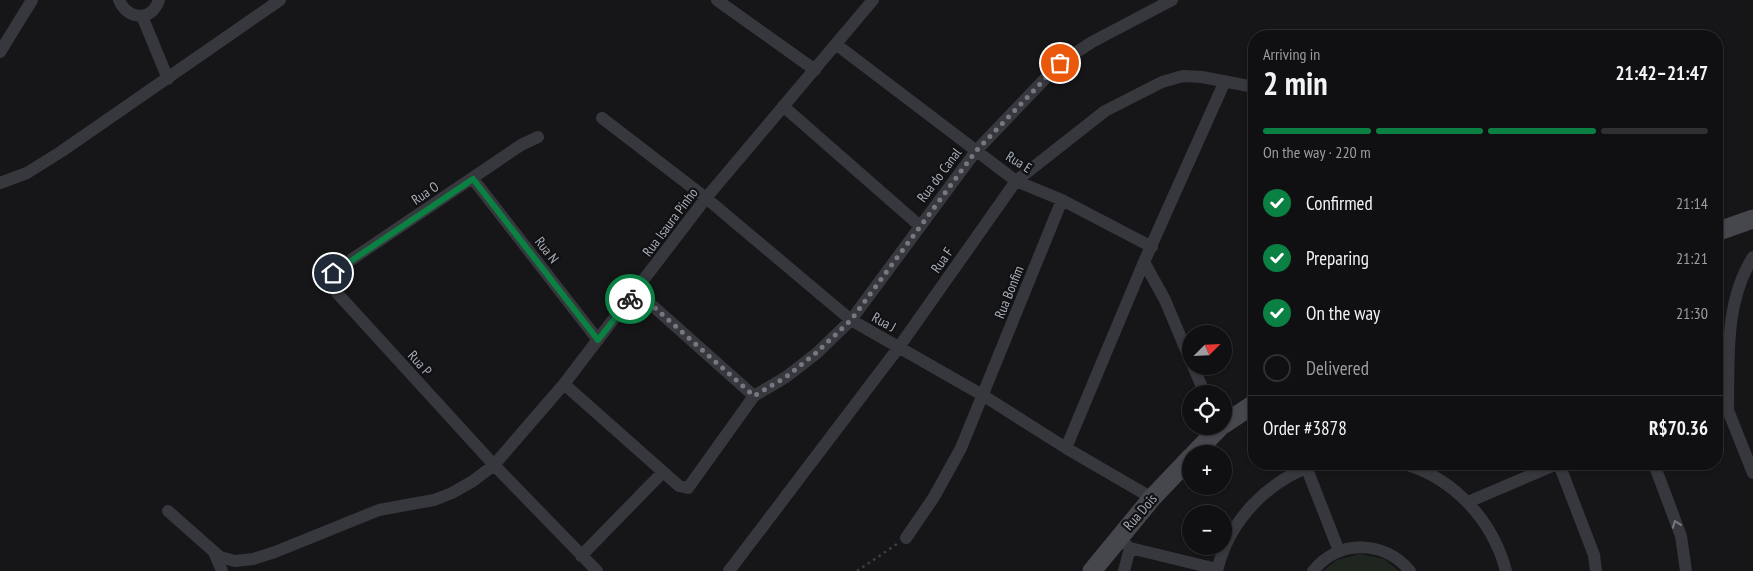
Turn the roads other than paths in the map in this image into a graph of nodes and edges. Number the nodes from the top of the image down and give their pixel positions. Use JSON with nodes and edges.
{"nodes":[{"id":1,"x":32,"y":0,"type":"edge"},
{"id":2,"x":119,"y":0,"type":"edge"},
{"id":3,"x":159,"y":0,"type":"edge"},
{"id":4,"x":280,"y":0,"type":"edge"},
{"id":5,"x":716,"y":0,"type":"edge"},
{"id":6,"x":873,"y":0,"type":"edge"},
{"id":7,"x":1166,"y":1,"type":"edge"},
{"id":8,"x":142,"y":16,"type":"junction"},
{"id":9,"x":837,"y":45,"type":"junction"},
{"id":10,"x":0,"y":52,"type":"edge"},
{"id":11,"x":815,"y":70,"type":"junction"},
{"id":12,"x":168,"y":80,"type":"junction"},
{"id":13,"x":1225,"y":81,"type":"junction"},
{"id":14,"x":1248,"y":86,"type":"edge"},
{"id":15,"x":783,"y":106,"type":"junction"},
{"id":16,"x":602,"y":118,"type":"dead end"},
{"id":17,"x":538,"y":137,"type":"dead end"},
{"id":18,"x":976,"y":151,"type":"junction"},
{"id":19,"x":473,"y":179,"type":"junction"},
{"id":20,"x":1016,"y":181,"type":"junction"},
{"id":21,"x":0,"y":183,"type":"edge"},
{"id":22,"x":706,"y":198,"type":"junction"},
{"id":23,"x":1062,"y":200,"type":"junction"},
{"id":24,"x":1753,"y":219,"type":"edge"},
{"id":25,"x":920,"y":226,"type":"junction"},
{"id":26,"x":1723,"y":230,"type":"edge"},
{"id":27,"x":1152,"y":247,"type":"junction"},
{"id":28,"x":1753,"y":257,"type":"edge"},
{"id":29,"x":1144,"y":262,"type":"junction"},
{"id":30,"x":331,"y":277,"type":"joint"},
{"id":31,"x":636,"y":291,"type":"junction"},
{"id":32,"x":851,"y":320,"type":"junction"},
{"id":33,"x":598,"y":340,"type":"junction"},
{"id":34,"x":1182,"y":341,"type":"edge"},
{"id":35,"x":899,"y":347,"type":"junction"},
{"id":36,"x":564,"y":384,"type":"junction"},
{"id":37,"x":754,"y":396,"type":"junction"},
{"id":38,"x":984,"y":396,"type":"junction"},
{"id":39,"x":1723,"y":399,"type":"edge"},
{"id":40,"x":1248,"y":408,"type":"edge"},
{"id":41,"x":1728,"y":412,"type":"junction"},
{"id":42,"x":1232,"y":419,"type":"edge"},
{"id":43,"x":1212,"y":435,"type":"edge"},
{"id":44,"x":1740,"y":440,"type":"junction"},
{"id":45,"x":1203,"y":445,"type":"edge"},
{"id":46,"x":1066,"y":448,"type":"junction"},
{"id":47,"x":1753,"y":452,"type":"edge"},
{"id":48,"x":494,"y":465,"type":"junction"},
{"id":49,"x":1182,"y":466,"type":"edge"},
{"id":50,"x":1301,"y":470,"type":"edge"},
{"id":51,"x":1312,"y":470,"type":"edge"},
{"id":52,"x":1418,"y":470,"type":"edge"},
{"id":53,"x":1544,"y":470,"type":"edge"},
{"id":54,"x":1560,"y":470,"type":"edge"},
{"id":55,"x":1656,"y":470,"type":"edge"},
{"id":56,"x":663,"y":472,"type":"junction"},
{"id":57,"x":1753,"y":473,"type":"edge"},
{"id":58,"x":1152,"y":498,"type":"junction"},
{"id":59,"x":1468,"y":502,"type":"junction"},
{"id":60,"x":168,"y":511,"type":"dead end"},
{"id":61,"x":906,"y":538,"type":"road end"},
{"id":62,"x":1124,"y":543,"type":"junction"},
{"id":63,"x":1339,"y":551,"type":"junction"},
{"id":64,"x":214,"y":552,"type":"junction"},
{"id":65,"x":581,"y":556,"type":"junction"},
{"id":66,"x":1217,"y":570,"type":"edge"},
{"id":67,"x":222,"y":571,"type":"edge"},
{"id":68,"x":596,"y":571,"type":"edge"},
{"id":69,"x":729,"y":571,"type":"edge"},
{"id":70,"x":1092,"y":571,"type":"edge"},
{"id":71,"x":1124,"y":571,"type":"edge"},
{"id":72,"x":1313,"y":571,"type":"edge"},
{"id":73,"x":1410,"y":571,"type":"edge"},
{"id":74,"x":1506,"y":571,"type":"edge"},
{"id":75,"x":1596,"y":571,"type":"edge"},
{"id":76,"x":1686,"y":571,"type":"edge"}],
"edges":[{"from":1,"to":10,"type":"street"},
{"from":2,"to":8,"type":"street"},
{"from":3,"to":8,"type":"street"},
{"from":4,"to":12,"type":"street"},
{"from":5,"to":11,"type":"street"},
{"from":6,"to":9,"type":"street","name":"Rua Isaura Pinho"},
{"from":7,"to":18,"type":"street","name":"Rua do Canal"},
{"from":8,"to":12,"type":"street"},
{"from":9,"to":11,"type":"street","name":"Rua Isaura Pinho"},
{"from":9,"to":18,"type":"street","name":"Rua E"},
{"from":11,"to":15,"type":"street","name":"Rua Isaura Pinho"},
{"from":12,"to":21,"type":"street"},
{"from":13,"to":14,"type":"street","name":"Rua F"},
{"from":13,"to":20,"type":"street","name":"Rua F"},
{"from":13,"to":27,"type":"street"},
{"from":15,"to":22,"type":"street","name":"Rua Isaura Pinho"},
{"from":15,"to":25,"type":"street"},
{"from":16,"to":22,"type":"street","name":"Rua J"},
{"from":17,"to":19,"type":"street","name":"Rua O"},
{"from":18,"to":20,"type":"street","name":"Rua E"},
{"from":18,"to":25,"type":"street","name":"Rua do Canal"},
{"from":19,"to":30,"type":"street","name":"Rua O"},
{"from":19,"to":33,"type":"street","name":"Rua N"},
{"from":20,"to":23,"type":"street","name":"Rua E"},
{"from":20,"to":35,"type":"street","name":"Rua F"},
{"from":22,"to":31,"type":"street","name":"Rua Isaura Pinho"},
{"from":22,"to":32,"type":"street","name":"Rua J"},
{"from":23,"to":27,"type":"street","name":"Rua E"},
{"from":23,"to":38,"type":"street","name":"Rua Bonfim"},
{"from":24,"to":26,"type":"street"},
{"from":25,"to":32,"type":"street","name":"Rua do Canal"},
{"from":27,"to":29,"type":"street"},
{"from":28,"to":41,"type":"street"},
{"from":29,"to":34,"type":"street"},
{"from":29,"to":46,"type":"street"},
{"from":30,"to":48,"type":"street","name":"Rua P"},
{"from":31,"to":33,"type":"street","name":"Rua Isaura Pinho"},
{"from":31,"to":37,"type":"street"},
{"from":32,"to":35,"type":"street","name":"Rua J"},
{"from":32,"to":37,"type":"street","name":"Rua do Canal"},
{"from":33,"to":36,"type":"street","name":"Rua Isaura Pinho"},
{"from":35,"to":38,"type":"street","name":"Rua J"},
{"from":35,"to":69,"type":"street","name":"Rua F"},
{"from":36,"to":48,"type":"street","name":"Rua Isaura Pinho"},
{"from":36,"to":56,"type":"street"},
{"from":37,"to":56,"type":"street"},
{"from":38,"to":46,"type":"street","name":"Rua J"},
{"from":38,"to":61,"type":"street","name":"Rua Bonfim"},
{"from":39,"to":41,"type":"street"},
{"from":40,"to":42,"type":"street"},
{"from":41,"to":44,"type":"street"},
{"from":43,"to":45,"type":"street"},
{"from":44,"to":47,"type":"street"},
{"from":44,"to":57,"type":"street"},
{"from":46,"to":58,"type":"street","name":"Rua J"},
{"from":48,"to":64,"type":"street","name":"Rua Isaura Pinho"},
{"from":48,"to":65,"type":"street","name":"Rua P"},
{"from":49,"to":58,"type":"street","name":"Rua Dois"},
{"from":50,"to":66,"type":"street"},
{"from":51,"to":63,"type":"street"},
{"from":52,"to":59,"type":"street"},
{"from":53,"to":59,"type":"street"},
{"from":54,"to":75,"type":"street"},
{"from":76,"to":55,"type":"street","one_way":true},
{"from":56,"to":65,"type":"street"},
{"from":58,"to":62,"type":"street","name":"Rua Dois"},
{"from":59,"to":74,"type":"street"},
{"from":60,"to":64,"type":"street"},
{"from":62,"to":66,"type":"street"},
{"from":62,"to":70,"type":"street","name":"Rua Dois"},
{"from":62,"to":71,"type":"street"},
{"from":63,"to":72,"type":"street"},
{"from":63,"to":73,"type":"street"},
{"from":64,"to":67,"type":"street"},
{"from":65,"to":68,"type":"street","name":"Rua P"}]}
